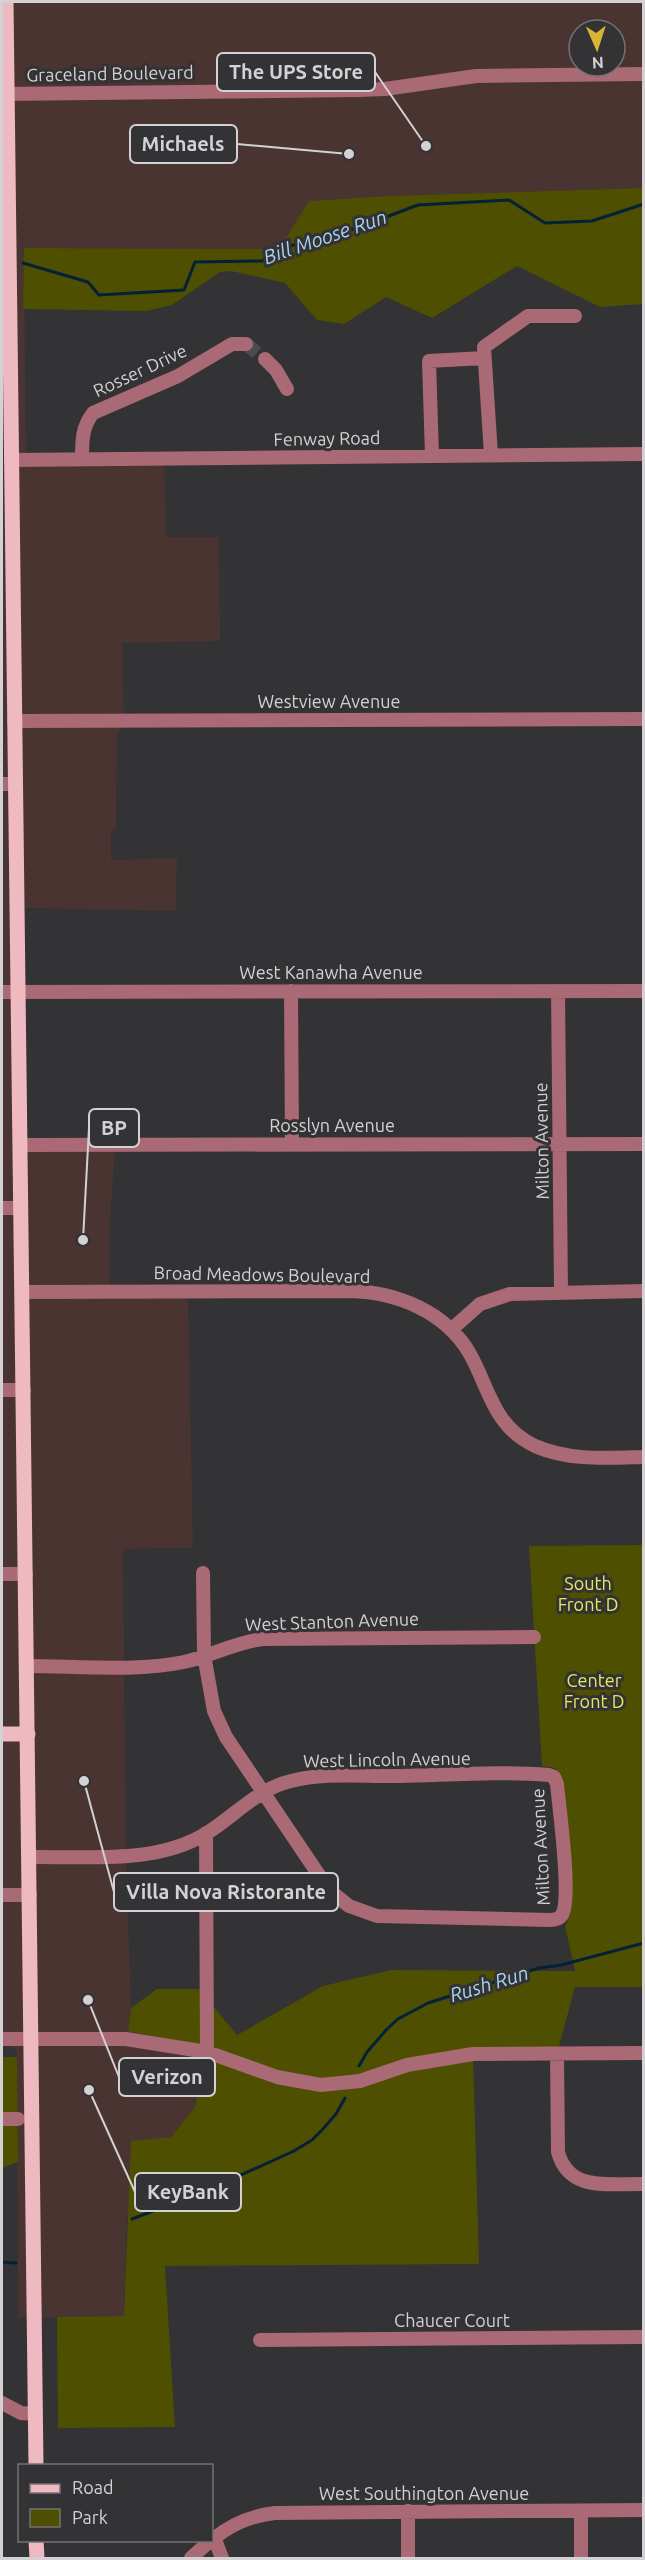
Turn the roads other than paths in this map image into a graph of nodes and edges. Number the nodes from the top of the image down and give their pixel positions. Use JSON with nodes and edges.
{"nodes":[{"id":1,"x":6,"y":2,"type":"edge"},
{"id":2,"x":644,"y":74,"type":"edge"},
{"id":3,"x":4,"y":93,"type":"edge"},
{"id":4,"x":5,"y":302,"type":"edge"},
{"id":5,"x":575,"y":316,"type":"dead end"},
{"id":6,"x":246,"y":344,"type":"dead end"},
{"id":7,"x":484,"y":358,"type":"junction"},
{"id":8,"x":265,"y":359,"type":"tunnel mouth"},
{"id":9,"x":287,"y":389,"type":"dead end"},
{"id":10,"x":644,"y":454,"type":"edge"},
{"id":11,"x":491,"y":455,"type":"junction"},
{"id":12,"x":432,"y":456,"type":"junction"},
{"id":13,"x":82,"y":459,"type":"junction"},
{"id":14,"x":11,"y":460,"type":"junction"},
{"id":15,"x":644,"y":719,"type":"edge"},
{"id":16,"x":14,"y":721,"type":"junction"},
{"id":17,"x":8,"y":784,"type":"edge"},
{"id":18,"x":558,"y":991,"type":"junction"},
{"id":19,"x":644,"y":991,"type":"edge"},
{"id":20,"x":2,"y":992,"type":"edge"},
{"id":21,"x":18,"y":992,"type":"junction"},
{"id":22,"x":291,"y":992,"type":"junction"},
{"id":23,"x":292,"y":1144,"type":"junction"},
{"id":24,"x":560,"y":1144,"type":"junction"},
{"id":25,"x":644,"y":1144,"type":"edge"},
{"id":26,"x":20,"y":1145,"type":"junction"},
{"id":27,"x":2,"y":1208,"type":"edge"},
{"id":28,"x":21,"y":1208,"type":"junction"},
{"id":29,"x":561,"y":1291,"type":"junction"},
{"id":30,"x":644,"y":1291,"type":"edge"},
{"id":31,"x":22,"y":1292,"type":"junction"},
{"id":32,"x":452,"y":1329,"type":"junction"},
{"id":33,"x":2,"y":1390,"type":"edge"},
{"id":34,"x":24,"y":1390,"type":"junction"},
{"id":35,"x":644,"y":1458,"type":"edge"},
{"id":36,"x":203,"y":1573,"type":"dead end"},
{"id":37,"x":2,"y":1574,"type":"edge"},
{"id":38,"x":26,"y":1574,"type":"junction"},
{"id":39,"x":534,"y":1637,"type":"dead end"},
{"id":40,"x":204,"y":1655,"type":"junction"},
{"id":41,"x":27,"y":1666,"type":"junction"},
{"id":42,"x":2,"y":1734,"type":"edge"},
{"id":43,"x":28,"y":1734,"type":"junction"},
{"id":44,"x":549,"y":1775,"type":"joint"},
{"id":45,"x":262,"y":1792,"type":"junction"},
{"id":46,"x":206,"y":1833,"type":"junction"},
{"id":47,"x":29,"y":1857,"type":"junction"},
{"id":48,"x":2,"y":1895,"type":"edge"},
{"id":49,"x":30,"y":1895,"type":"junction"},
{"id":50,"x":31,"y":2038,"type":"junction"},
{"id":51,"x":2,"y":2039,"type":"edge"},
{"id":52,"x":207,"y":2052,"type":"junction"},
{"id":53,"x":644,"y":2053,"type":"edge"},
{"id":54,"x":557,"y":2054,"type":"junction"},
{"id":55,"x":2,"y":2119,"type":"edge"},
{"id":56,"x":18,"y":2119,"type":"dead end"},
{"id":57,"x":644,"y":2184,"type":"edge"},
{"id":58,"x":644,"y":2337,"type":"edge"},
{"id":59,"x":260,"y":2340,"type":"dead end"},
{"id":60,"x":2,"y":2403,"type":"edge"},
{"id":61,"x":35,"y":2414,"type":"junction"},
{"id":62,"x":36,"y":2464,"type":"edge"},
{"id":63,"x":644,"y":2510,"type":"edge"},
{"id":64,"x":408,"y":2511,"type":"junction"},
{"id":65,"x":581,"y":2511,"type":"junction"},
{"id":66,"x":213,"y":2538,"type":"edge"},
{"id":67,"x":213,"y":2541,"type":"edge"},
{"id":68,"x":36,"y":2542,"type":"edge"},
{"id":69,"x":209,"y":2542,"type":"edge"},
{"id":70,"x":37,"y":2559,"type":"edge"},
{"id":71,"x":191,"y":2559,"type":"edge"},
{"id":72,"x":222,"y":2559,"type":"edge"},
{"id":73,"x":408,"y":2559,"type":"edge"},
{"id":74,"x":581,"y":2559,"type":"edge"}],
"edges":[{"from":1,"to":3,"type":"main road"},
{"from":2,"to":3,"type":"street","name":"Graceland Boulevard"},
{"from":3,"to":4,"type":"main road"},
{"from":4,"to":14,"type":"main road"},
{"from":5,"to":7,"type":"street"},
{"from":6,"to":13,"type":"street","name":"Rosser Drive"},
{"from":7,"to":11,"type":"street"},
{"from":7,"to":12,"type":"street"},
{"from":8,"to":9,"type":"street"},
{"from":10,"to":11,"type":"street","name":"Fenway Road"},
{"from":11,"to":12,"type":"street","name":"Fenway Road"},
{"from":12,"to":13,"type":"street","name":"Fenway Road"},
{"from":13,"to":14,"type":"street","name":"Fenway Road"},
{"from":14,"to":16,"type":"main road"},
{"from":15,"to":16,"type":"street","name":"Westview Avenue"},
{"from":16,"to":17,"type":"main road"},
{"from":17,"to":21,"type":"main road"},
{"from":18,"to":19,"type":"street","name":"West Kanawha Avenue"},
{"from":18,"to":22,"type":"street","name":"West Kanawha Avenue"},
{"from":18,"to":24,"type":"street","name":"Milton Avenue"},
{"from":20,"to":21,"type":"street","name":"West Kanawha Avenue"},
{"from":21,"to":22,"type":"street","name":"West Kanawha Avenue"},
{"from":21,"to":26,"type":"main road"},
{"from":22,"to":23,"type":"street"},
{"from":23,"to":24,"type":"street","name":"Rosslyn Avenue"},
{"from":23,"to":26,"type":"street","name":"Rosslyn Avenue"},
{"from":24,"to":25,"type":"street","name":"Rosslyn Avenue"},
{"from":24,"to":29,"type":"street","name":"Milton Avenue"},
{"from":26,"to":28,"type":"main road"},
{"from":27,"to":28,"type":"street"},
{"from":28,"to":31,"type":"main road"},
{"from":29,"to":30,"type":"street"},
{"from":29,"to":32,"type":"street"},
{"from":31,"to":32,"type":"street","name":"Broad Meadows Boulevard"},
{"from":31,"to":34,"type":"main road"},
{"from":32,"to":35,"type":"street","name":"Broad Meadows Boulevard"},
{"from":33,"to":34,"type":"street"},
{"from":34,"to":38,"type":"main road"},
{"from":36,"to":40,"type":"street"},
{"from":37,"to":38,"type":"street"},
{"from":38,"to":41,"type":"main road"},
{"from":39,"to":40,"type":"street","name":"West Stanton Avenue"},
{"from":40,"to":41,"type":"street","name":"West Stanton Avenue"},
{"from":40,"to":45,"type":"street"},
{"from":41,"to":43,"type":"main road"},
{"from":42,"to":43,"type":"main road"},
{"from":43,"to":47,"type":"main road"},
{"from":44,"to":45,"type":"street","name":"West Lincoln Avenue"},
{"from":44,"to":45,"type":"street","name":"Milton Avenue"},
{"from":45,"to":46,"type":"street","name":"West Lincoln Avenue"},
{"from":46,"to":47,"type":"street","name":"West Lincoln Avenue"},
{"from":46,"to":52,"type":"street"},
{"from":47,"to":49,"type":"main road"},
{"from":48,"to":49,"type":"street"},
{"from":49,"to":50,"type":"main road"},
{"from":50,"to":51,"type":"street"},
{"from":50,"to":52,"type":"street"},
{"from":50,"to":61,"type":"main road"},
{"from":52,"to":54,"type":"street"},
{"from":53,"to":54,"type":"street"},
{"from":54,"to":57,"type":"street"},
{"from":55,"to":56,"type":"street"},
{"from":58,"to":59,"type":"street","name":"Chaucer Court"},
{"from":60,"to":61,"type":"street"},
{"from":61,"to":62,"type":"main road"},
{"from":63,"to":65,"type":"street","name":"West Southington Avenue"},
{"from":64,"to":65,"type":"street","name":"West Southington Avenue"},
{"from":64,"to":66,"type":"street","name":"West Southington Avenue"},
{"from":64,"to":73,"type":"street"},
{"from":65,"to":74,"type":"street"},
{"from":67,"to":72,"type":"street"},
{"from":68,"to":70,"type":"main road"},
{"from":69,"to":71,"type":"street","name":"West Southington Avenue"}]}
